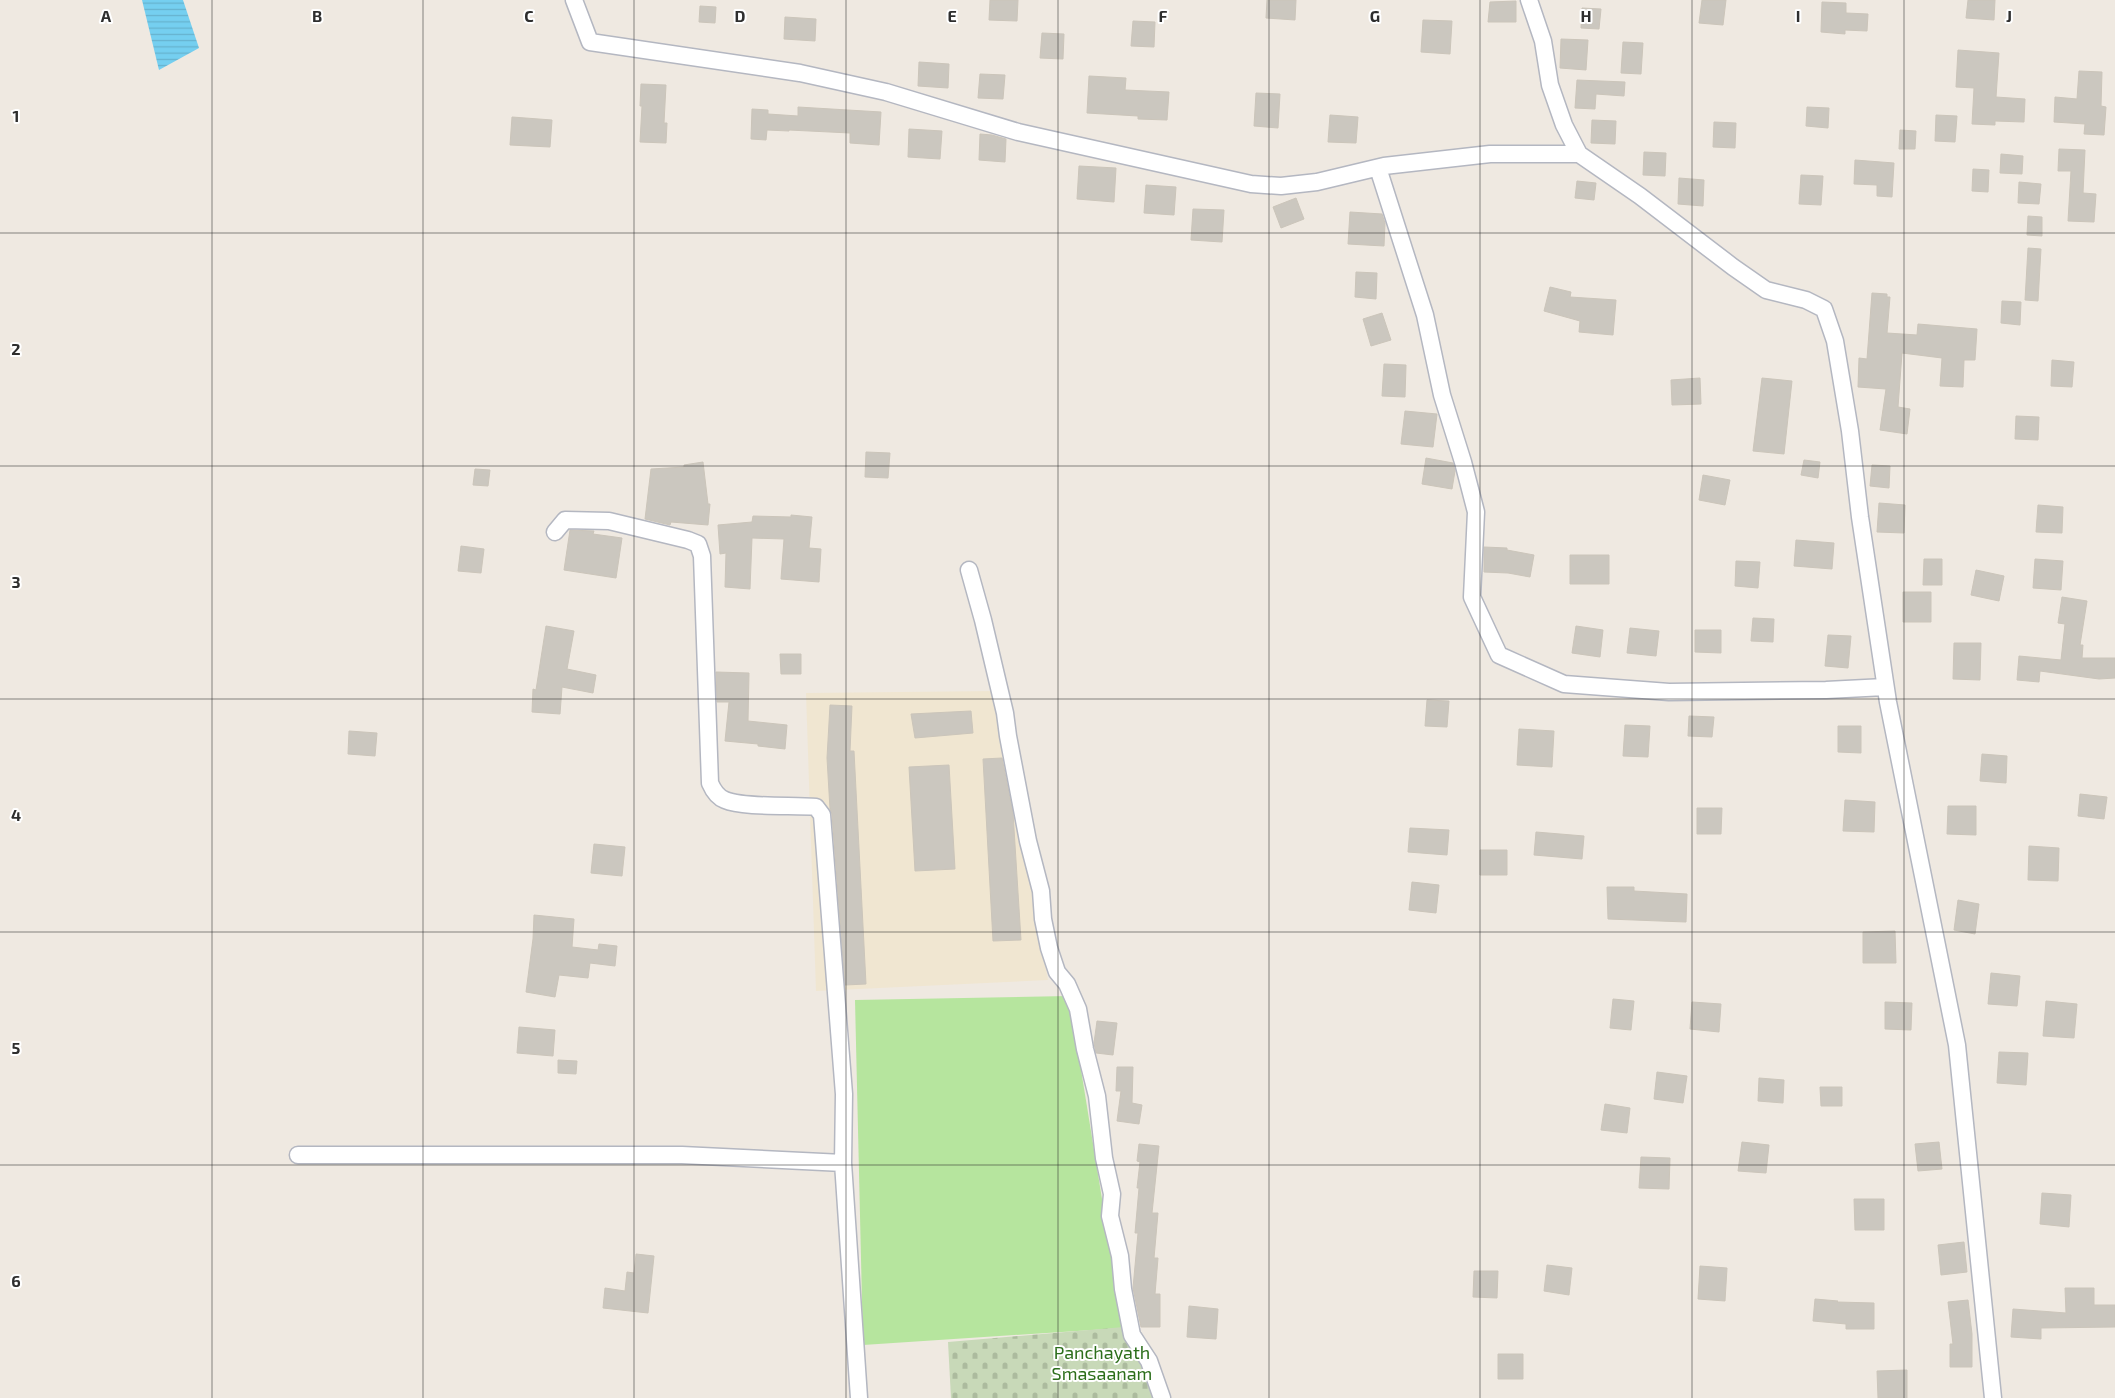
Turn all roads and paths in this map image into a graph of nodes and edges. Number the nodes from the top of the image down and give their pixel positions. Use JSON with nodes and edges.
{"nodes":[{"id":1,"x":574,"y":0,"type":"edge"},
{"id":2,"x":1528,"y":0,"type":"edge"},
{"id":3,"x":1579,"y":154,"type":"junction"},
{"id":4,"x":1378,"y":168,"type":"junction"},
{"id":5,"x":554,"y":532,"type":"dead end"},
{"id":6,"x":968,"y":570,"type":"dead end"},
{"id":7,"x":1886,"y":687,"type":"junction"},
{"id":8,"x":298,"y":1155,"type":"dead end"},
{"id":9,"x":843,"y":1163,"type":"junction"},
{"id":10,"x":859,"y":1398,"type":"edge"},
{"id":11,"x":1162,"y":1398,"type":"edge"},
{"id":12,"x":1994,"y":1398,"type":"edge"}],
"edges":[{"from":1,"to":4,"type":"street"},
{"from":2,"to":3,"type":"street"},
{"from":3,"to":4,"type":"street"},
{"from":3,"to":7,"type":"street"},
{"from":4,"to":7,"type":"street"},
{"from":5,"to":9,"type":"street"},
{"from":6,"to":11,"type":"street"},
{"from":7,"to":12,"type":"street"},
{"from":8,"to":9,"type":"street"},
{"from":9,"to":10,"type":"street"}]}
